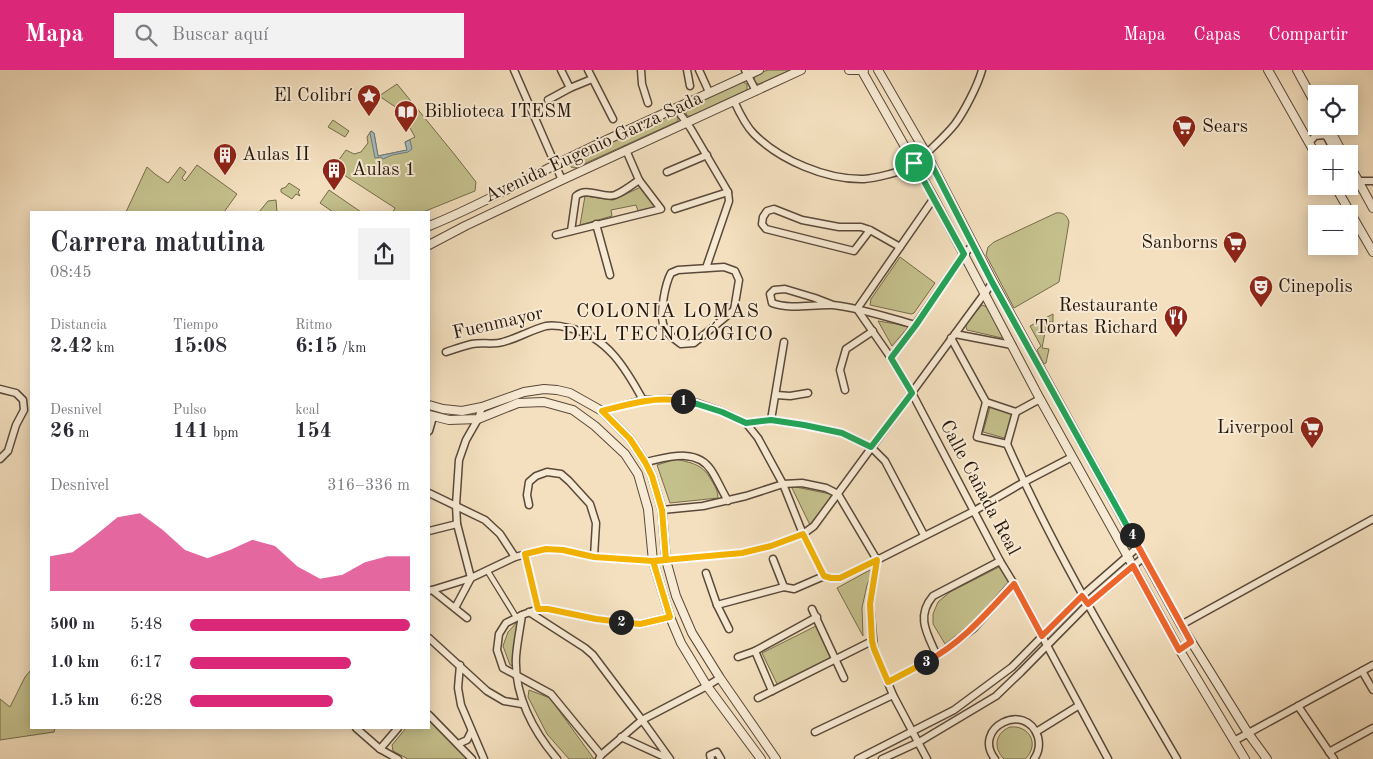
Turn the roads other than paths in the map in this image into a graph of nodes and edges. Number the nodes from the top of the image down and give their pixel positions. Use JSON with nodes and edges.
{"nodes":[{"id":1,"x":514,"y":70,"type":"edge"},
{"id":2,"x":561,"y":70,"type":"edge"},
{"id":3,"x":588,"y":70,"type":"edge"},
{"id":4,"x":640,"y":70,"type":"edge"},
{"id":5,"x":687,"y":70,"type":"edge"},
{"id":6,"x":699,"y":70,"type":"edge"},
{"id":7,"x":758,"y":70,"type":"edge"},
{"id":8,"x":800,"y":70,"type":"edge"},
{"id":9,"x":849,"y":70,"type":"edge"},
{"id":10,"x":863,"y":70,"type":"edge"},
{"id":11,"x":878,"y":70,"type":"edge"},
{"id":12,"x":982,"y":70,"type":"edge"},
{"id":13,"x":1268,"y":70,"type":"edge"},
{"id":14,"x":1297,"y":70,"type":"edge"},
{"id":15,"x":746,"y":73,"type":"edge"},
{"id":16,"x":592,"y":79,"type":"junction"},
{"id":17,"x":690,"y":86,"type":"dead end"},
{"id":18,"x":570,"y":88,"type":"junction"},
{"id":19,"x":1308,"y":90,"type":"edge"},
{"id":20,"x":756,"y":91,"type":"junction"},
{"id":21,"x":709,"y":92,"type":"junction"},
{"id":22,"x":548,"y":100,"type":"dead end"},
{"id":23,"x":734,"y":101,"type":"junction"},
{"id":24,"x":648,"y":103,"type":"dead end"},
{"id":25,"x":676,"y":108,"type":"junction"},
{"id":26,"x":613,"y":119,"type":"dead end"},
{"id":27,"x":687,"y":123,"type":"junction"},
{"id":28,"x":1309,"y":143,"type":"joint"},
{"id":29,"x":1331,"y":145,"type":"edge"},
{"id":30,"x":626,"y":150,"type":"junction"},
{"id":31,"x":926,"y":154,"type":"junction"},
{"id":32,"x":707,"y":155,"type":"junction"},
{"id":33,"x":914,"y":163,"type":"junction"},
{"id":34,"x":555,"y":164,"type":"junction"},
{"id":35,"x":667,"y":172,"type":"dead end"},
{"id":36,"x":562,"y":180,"type":"junction"},
{"id":37,"x":639,"y":180,"type":"junction"},
{"id":38,"x":1358,"y":181,"type":"joint"},
{"id":39,"x":1373,"y":181,"type":"edge"},
{"id":40,"x":728,"y":192,"type":"junction"},
{"id":41,"x":1340,"y":195,"type":"edge"},
{"id":42,"x":934,"y":198,"type":"junction"},
{"id":43,"x":1373,"y":208,"type":"edge"},
{"id":44,"x":675,"y":209,"type":"dead end"},
{"id":45,"x":458,"y":214,"type":"junction"},
{"id":46,"x":596,"y":224,"type":"junction"},
{"id":47,"x":430,"y":226,"type":"edge"},
{"id":48,"x":465,"y":226,"type":"junction"},
{"id":49,"x":870,"y":230,"type":"junction"},
{"id":50,"x":571,"y":232,"type":"junction"},
{"id":51,"x":556,"y":235,"type":"dead end"},
{"id":52,"x":430,"y":244,"type":"edge"},
{"id":53,"x":973,"y":245,"type":"junction"},
{"id":54,"x":900,"y":247,"type":"junction"},
{"id":55,"x":1373,"y":252,"type":"edge"},
{"id":56,"x":964,"y":254,"type":"junction"},
{"id":57,"x":706,"y":268,"type":"junction"},
{"id":58,"x":610,"y":275,"type":"dead end"},
{"id":59,"x":992,"y":282,"type":"junction"},
{"id":60,"x":985,"y":292,"type":"junction"},
{"id":61,"x":833,"y":305,"type":"junction"},
{"id":62,"x":858,"y":309,"type":"junction"},
{"id":63,"x":916,"y":325,"type":"junction"},
{"id":64,"x":873,"y":331,"type":"junction"},
{"id":65,"x":953,"y":336,"type":"junction"},
{"id":66,"x":784,"y":342,"type":"dead end"},
{"id":67,"x":1012,"y":345,"type":"junction"},
{"id":68,"x":446,"y":352,"type":"dead end"},
{"id":69,"x":891,"y":358,"type":"junction"},
{"id":70,"x":0,"y":389,"type":"edge"},
{"id":71,"x":846,"y":390,"type":"dead end"},
{"id":72,"x":808,"y":393,"type":"dead end"},
{"id":73,"x":912,"y":393,"type":"junction"},
{"id":74,"x":776,"y":395,"type":"junction"},
{"id":75,"x":1040,"y":399,"type":"junction"},
{"id":76,"x":643,"y":400,"type":"junction"},
{"id":77,"x":986,"y":402,"type":"junction"},
{"id":78,"x":430,"y":406,"type":"edge"},
{"id":79,"x":482,"y":407,"type":"junction"},
{"id":80,"x":602,"y":411,"type":"junction"},
{"id":81,"x":1016,"y":412,"type":"junction"},
{"id":82,"x":431,"y":416,"type":"edge"},
{"id":83,"x":478,"y":420,"type":"junction"},
{"id":84,"x":771,"y":420,"type":"junction"},
{"id":85,"x":746,"y":423,"type":"junction"},
{"id":86,"x":1007,"y":444,"type":"junction"},
{"id":87,"x":871,"y":447,"type":"junction"},
{"id":88,"x":1072,"y":456,"type":"junction"},
{"id":89,"x":0,"y":459,"type":"edge"},
{"id":90,"x":645,"y":462,"type":"junction"},
{"id":91,"x":1024,"y":482,"type":"junction"},
{"id":92,"x":783,"y":484,"type":"junction"},
{"id":93,"x":430,"y":493,"type":"edge"},
{"id":94,"x":838,"y":494,"type":"junction"},
{"id":95,"x":728,"y":501,"type":"junction"},
{"id":96,"x":456,"y":505,"type":"junction"},
{"id":97,"x":529,"y":505,"type":"dead end"},
{"id":98,"x":662,"y":510,"type":"junction"},
{"id":99,"x":974,"y":511,"type":"junction"},
{"id":100,"x":1373,"y":519,"type":"edge"},
{"id":101,"x":457,"y":524,"type":"junction"},
{"id":102,"x":430,"y":531,"type":"edge"},
{"id":103,"x":803,"y":534,"type":"junction"},
{"id":104,"x":924,"y":535,"type":"junction"},
{"id":105,"x":1138,"y":547,"type":"junction"},
{"id":106,"x":525,"y":554,"type":"junction"},
{"id":107,"x":1144,"y":556,"type":"junction"},
{"id":108,"x":515,"y":557,"type":"junction"},
{"id":109,"x":594,"y":557,"type":"junction"},
{"id":110,"x":1128,"y":557,"type":"junction"},
{"id":111,"x":773,"y":559,"type":"dead end"},
{"id":112,"x":666,"y":560,"type":"junction"},
{"id":113,"x":877,"y":560,"type":"junction"},
{"id":114,"x":653,"y":561,"type":"junction"},
{"id":115,"x":1000,"y":561,"type":"junction"},
{"id":116,"x":1133,"y":566,"type":"junction"},
{"id":117,"x":487,"y":570,"type":"junction"},
{"id":118,"x":706,"y":573,"type":"dead end"},
{"id":119,"x":824,"y":576,"type":"junction"},
{"id":120,"x":471,"y":578,"type":"junction"},
{"id":121,"x":1014,"y":584,"type":"junction"},
{"id":122,"x":784,"y":587,"type":"junction"},
{"id":123,"x":430,"y":590,"type":"edge"},
{"id":124,"x":1082,"y":596,"type":"junction"},
{"id":125,"x":1088,"y":604,"type":"junction"},
{"id":126,"x":717,"y":605,"type":"junction"},
{"id":127,"x":455,"y":608,"type":"junction"},
{"id":128,"x":538,"y":609,"type":"junction"},
{"id":129,"x":812,"y":609,"type":"dead end"},
{"id":130,"x":529,"y":612,"type":"junction"},
{"id":131,"x":519,"y":616,"type":"junction"},
{"id":132,"x":670,"y":617,"type":"junction"},
{"id":133,"x":817,"y":617,"type":"junction"},
{"id":134,"x":467,"y":618,"type":"dead end"},
{"id":135,"x":1181,"y":625,"type":"junction"},
{"id":136,"x":729,"y":629,"type":"dead end"},
{"id":137,"x":1042,"y":636,"type":"junction"},
{"id":138,"x":430,"y":639,"type":"edge"},
{"id":139,"x":872,"y":641,"type":"junction"},
{"id":140,"x":1191,"y":642,"type":"junction"},
{"id":141,"x":1047,"y":646,"type":"junction"},
{"id":142,"x":755,"y":650,"type":"junction"},
{"id":143,"x":1179,"y":650,"type":"junction"},
{"id":144,"x":937,"y":656,"type":"junction"},
{"id":145,"x":738,"y":658,"type":"dead end"},
{"id":146,"x":835,"y":659,"type":"junction"},
{"id":147,"x":460,"y":665,"type":"junction"},
{"id":148,"x":1373,"y":665,"type":"edge"},
{"id":149,"x":1362,"y":671,"type":"junction"},
{"id":150,"x":516,"y":676,"type":"junction"},
{"id":151,"x":720,"y":678,"type":"junction"},
{"id":152,"x":844,"y":678,"type":"dead end"},
{"id":153,"x":888,"y":682,"type":"junction"},
{"id":154,"x":707,"y":686,"type":"junction"},
{"id":155,"x":1373,"y":690,"type":"edge"},
{"id":156,"x":772,"y":691,"type":"junction"},
{"id":157,"x":894,"y":695,"type":"junction"},
{"id":158,"x":758,"y":698,"type":"dead end"},
{"id":159,"x":522,"y":704,"type":"junction"},
{"id":160,"x":1078,"y":706,"type":"junction"},
{"id":161,"x":1298,"y":706,"type":"junction"},
{"id":162,"x":430,"y":716,"type":"edge"},
{"id":163,"x":642,"y":720,"type":"junction"},
{"id":164,"x":1373,"y":728,"type":"edge"},
{"id":165,"x":357,"y":729,"type":"edge"},
{"id":166,"x":397,"y":729,"type":"edge"},
{"id":167,"x":913,"y":731,"type":"junction"},
{"id":168,"x":471,"y":732,"type":"junction"},
{"id":169,"x":815,"y":732,"type":"dead end"},
{"id":170,"x":1036,"y":732,"type":"junction"},
{"id":171,"x":1248,"y":733,"type":"junction"},
{"id":172,"x":621,"y":737,"type":"junction"},
{"id":173,"x":1234,"y":741,"type":"junction"},
{"id":174,"x":919,"y":742,"type":"junction"},
{"id":175,"x":458,"y":744,"type":"junction"},
{"id":176,"x":380,"y":749,"type":"junction"},
{"id":177,"x":1329,"y":752,"type":"junction"},
{"id":178,"x":600,"y":757,"type":"edge"},
{"id":179,"x":1105,"y":758,"type":"edge"},
{"id":180,"x":398,"y":759,"type":"edge"},
{"id":181,"x":472,"y":759,"type":"edge"},
{"id":182,"x":484,"y":759,"type":"edge"},
{"id":183,"x":557,"y":759,"type":"edge"},
{"id":184,"x":669,"y":759,"type":"edge"},
{"id":185,"x":711,"y":759,"type":"edge"},
{"id":186,"x":721,"y":759,"type":"edge"},
{"id":187,"x":761,"y":759,"type":"edge"},
{"id":188,"x":776,"y":759,"type":"edge"},
{"id":189,"x":858,"y":759,"type":"edge"},
{"id":190,"x":882,"y":759,"type":"edge"},
{"id":191,"x":927,"y":759,"type":"edge"},
{"id":192,"x":995,"y":759,"type":"edge"},
{"id":193,"x":1034,"y":759,"type":"edge"},
{"id":194,"x":1177,"y":759,"type":"edge"},
{"id":195,"x":1245,"y":759,"type":"edge"},
{"id":196,"x":1267,"y":759,"type":"edge"},
{"id":197,"x":1334,"y":759,"type":"edge"}],
"edges":[{"from":1,"to":34,"type":"street"},
{"from":2,"to":18,"type":"street"},
{"from":3,"to":16,"type":"street"},
{"from":4,"to":24,"type":"street"},
{"from":5,"to":17,"type":"street"},
{"from":6,"to":21,"type":"street"},
{"from":7,"to":15,"type":"street","name":"Avenida Eugenio Garza Sada"},
{"from":8,"to":20,"type":"street","name":"Avenida Eugenio Garza Sada"},
{"from":9,"to":10,"type":"street"},
{"from":10,"to":33,"type":"street"},
{"from":11,"to":31,"type":"street"},
{"from":12,"to":31,"type":"street"},
{"from":13,"to":28,"type":"street"},
{"from":14,"to":19,"type":"street"},
{"from":15,"to":20,"type":"street"},
{"from":15,"to":21,"type":"street","name":"Avenida Eugenio Garza Sada"},
{"from":16,"to":18,"type":"street"},
{"from":16,"to":26,"type":"street"},
{"from":18,"to":22,"type":"street"},
{"from":20,"to":23,"type":"street","name":"Avenida Eugenio Garza Sada"},
{"from":21,"to":25,"type":"street","name":"Avenida Eugenio Garza Sada"},
{"from":23,"to":27,"type":"street","name":"Avenida Eugenio Garza Sada"},
{"from":23,"to":33,"type":"street"},
{"from":25,"to":27,"type":"street"},
{"from":25,"to":34,"type":"street","name":"Avenida Eugenio Garza Sada"},
{"from":27,"to":30,"type":"street","name":"Avenida Eugenio Garza Sada"},
{"from":27,"to":32,"type":"street"},
{"from":28,"to":29,"type":"street"},
{"from":30,"to":36,"type":"street","name":"Avenida Eugenio Garza Sada"},
{"from":30,"to":37,"type":"street"},
{"from":31,"to":33,"type":"street"},
{"from":31,"to":53,"type":"street"},
{"from":32,"to":35,"type":"street"},
{"from":32,"to":40,"type":"street"},
{"from":33,"to":42,"type":"street"},
{"from":34,"to":36,"type":"street"},
{"from":34,"to":45,"type":"street","name":"Avenida Eugenio Garza Sada"},
{"from":36,"to":48,"type":"street","name":"Avenida Eugenio Garza Sada"},
{"from":37,"to":46,"type":"street"},
{"from":37,"to":50,"type":"street"},
{"from":38,"to":39,"type":"street"},
{"from":38,"to":43,"type":"street"},
{"from":40,"to":44,"type":"street"},
{"from":40,"to":57,"type":"street"},
{"from":41,"to":55,"type":"street"},
{"from":42,"to":54,"type":"street"},
{"from":42,"to":56,"type":"street"},
{"from":45,"to":47,"type":"street","name":"Avenida Eugenio Garza Sada"},
{"from":45,"to":48,"type":"street"},
{"from":46,"to":50,"type":"street"},
{"from":46,"to":58,"type":"street"},
{"from":48,"to":52,"type":"street","name":"Avenida Eugenio Garza Sada"},
{"from":49,"to":49,"type":"street"},
{"from":49,"to":54,"type":"street"},
{"from":50,"to":51,"type":"street"},
{"from":53,"to":56,"type":"street"},
{"from":53,"to":59,"type":"street"},
{"from":54,"to":62,"type":"street"},
{"from":56,"to":60,"type":"street"},
{"from":56,"to":63,"type":"street"},
{"from":57,"to":57,"type":"street"},
{"from":59,"to":60,"type":"street"},
{"from":59,"to":105,"type":"street"},
{"from":60,"to":65,"type":"street"},
{"from":60,"to":67,"type":"street"},
{"from":61,"to":61,"type":"street"},
{"from":61,"to":62,"type":"street"},
{"from":62,"to":63,"type":"street"},
{"from":62,"to":64,"type":"street","name":"Calle Cañada Real"},
{"from":63,"to":69,"type":"street"},
{"from":64,"to":69,"type":"street","name":"Calle Cañada Real"},
{"from":64,"to":71,"type":"street"},
{"from":65,"to":67,"type":"street"},
{"from":65,"to":73,"type":"street"},
{"from":65,"to":77,"type":"street"},
{"from":66,"to":74,"type":"street"},
{"from":67,"to":75,"type":"street"},
{"from":68,"to":76,"type":"street","name":"Fuenmayor"},
{"from":69,"to":73,"type":"street","name":"Calle Cañada Real"},
{"from":70,"to":89,"type":"street"},
{"from":72,"to":74,"type":"street"},
{"from":73,"to":87,"type":"street"},
{"from":73,"to":99,"type":"street","name":"Calle Cañada Real"},
{"from":74,"to":84,"type":"street"},
{"from":75,"to":81,"type":"street"},
{"from":75,"to":88,"type":"street"},
{"from":76,"to":80,"type":"street"},
{"from":76,"to":85,"type":"street"},
{"from":77,"to":81,"type":"street"},
{"from":77,"to":86,"type":"street"},
{"from":78,"to":79,"type":"street"},
{"from":79,"to":80,"type":"street"},
{"from":79,"to":83,"type":"street"},
{"from":80,"to":90,"type":"street"},
{"from":81,"to":86,"type":"street"},
{"from":82,"to":83,"type":"street"},
{"from":83,"to":96,"type":"street"},
{"from":83,"to":114,"type":"street"},
{"from":84,"to":85,"type":"street"},
{"from":84,"to":87,"type":"street"},
{"from":85,"to":92,"type":"street"},
{"from":86,"to":91,"type":"street"},
{"from":87,"to":94,"type":"street"},
{"from":87,"to":104,"type":"street"},
{"from":88,"to":91,"type":"street"},
{"from":88,"to":110,"type":"street"},
{"from":90,"to":95,"type":"street"},
{"from":90,"to":98,"type":"street"},
{"from":91,"to":99,"type":"street"},
{"from":91,"to":124,"type":"street"},
{"from":92,"to":94,"type":"street"},
{"from":92,"to":95,"type":"street"},
{"from":92,"to":103,"type":"street"},
{"from":93,"to":96,"type":"street"},
{"from":94,"to":103,"type":"street"},
{"from":94,"to":113,"type":"street"},
{"from":95,"to":98,"type":"street"},
{"from":96,"to":101,"type":"street"},
{"from":96,"to":108,"type":"street"},
{"from":97,"to":109,"type":"street"},
{"from":98,"to":112,"type":"street"},
{"from":99,"to":104,"type":"street"},
{"from":99,"to":115,"type":"street","name":"Calle Cañada Real"},
{"from":100,"to":135,"type":"street"},
{"from":101,"to":102,"type":"street"},
{"from":101,"to":120,"type":"street"},
{"from":103,"to":112,"type":"street"},
{"from":103,"to":119,"type":"street"},
{"from":104,"to":113,"type":"street"},
{"from":105,"to":107,"type":"street"},
{"from":105,"to":110,"type":"street"},
{"from":106,"to":108,"type":"street"},
{"from":106,"to":109,"type":"street"},
{"from":106,"to":128,"type":"street"},
{"from":107,"to":116,"type":"street"},
{"from":107,"to":135,"type":"street"},
{"from":108,"to":117,"type":"street"},
{"from":109,"to":114,"type":"street"},
{"from":110,"to":116,"type":"street"},
{"from":110,"to":124,"type":"street"},
{"from":111,"to":122,"type":"street"},
{"from":112,"to":114,"type":"street"},
{"from":112,"to":151,"type":"street"},
{"from":113,"to":119,"type":"street"},
{"from":113,"to":139,"type":"street"},
{"from":114,"to":132,"type":"street"},
{"from":115,"to":121,"type":"street","name":"Calle Cañada Real"},
{"from":115,"to":144,"type":"street"},
{"from":116,"to":125,"type":"street"},
{"from":116,"to":143,"type":"street"},
{"from":117,"to":120,"type":"street"},
{"from":117,"to":131,"type":"street"},
{"from":118,"to":126,"type":"street"},
{"from":119,"to":122,"type":"street"},
{"from":120,"to":123,"type":"street"},
{"from":120,"to":127,"type":"street"},
{"from":121,"to":137,"type":"street","name":"Calle Cañada Real"},
{"from":121,"to":144,"type":"street"},
{"from":122,"to":126,"type":"street"},
{"from":123,"to":127,"type":"street"},
{"from":124,"to":125,"type":"street"},
{"from":124,"to":137,"type":"street"},
{"from":125,"to":141,"type":"street"},
{"from":125,"to":194,"type":"street"},
{"from":126,"to":136,"type":"street"},
{"from":127,"to":134,"type":"street"},
{"from":128,"to":130,"type":"street"},
{"from":128,"to":132,"type":"street"},
{"from":129,"to":133,"type":"street"},
{"from":130,"to":131,"type":"street"},
{"from":130,"to":163,"type":"street"},
{"from":131,"to":150,"type":"street"},
{"from":131,"to":150,"type":"street"},
{"from":132,"to":154,"type":"street"},
{"from":133,"to":142,"type":"street"},
{"from":133,"to":146,"type":"street"},
{"from":135,"to":140,"type":"street"},
{"from":137,"to":141,"type":"street","name":"Calle Cañada Real"},
{"from":137,"to":167,"type":"street"},
{"from":138,"to":147,"type":"street"},
{"from":139,"to":146,"type":"street"},
{"from":139,"to":153,"type":"street"},
{"from":140,"to":143,"type":"street"},
{"from":140,"to":171,"type":"street"},
{"from":141,"to":160,"type":"street","name":"Calle Cañada Real"},
{"from":141,"to":174,"type":"street"},
{"from":142,"to":145,"type":"street"},
{"from":142,"to":156,"type":"street"},
{"from":143,"to":173,"type":"street"},
{"from":144,"to":153,"type":"street"},
{"from":146,"to":152,"type":"street"},
{"from":146,"to":156,"type":"street"},
{"from":147,"to":159,"type":"street"},
{"from":147,"to":168,"type":"street"},
{"from":148,"to":149,"type":"street"},
{"from":149,"to":155,"type":"street"},
{"from":149,"to":161,"type":"street"},
{"from":150,"to":159,"type":"street"},
{"from":150,"to":178,"type":"street"},
{"from":151,"to":154,"type":"street"},
{"from":151,"to":188,"type":"street"},
{"from":153,"to":157,"type":"street"},
{"from":154,"to":163,"type":"street"},
{"from":154,"to":187,"type":"street"},
{"from":156,"to":158,"type":"street"},
{"from":157,"to":167,"type":"street"},
{"from":157,"to":169,"type":"street"},
{"from":159,"to":183,"type":"street"},
{"from":160,"to":170,"type":"street"},
{"from":160,"to":179,"type":"street","name":"Calle Cañada Real"},
{"from":161,"to":171,"type":"street"},
{"from":161,"to":177,"type":"street"},
{"from":162,"to":175,"type":"street"},
{"from":163,"to":172,"type":"street"},
{"from":163,"to":184,"type":"street"},
{"from":164,"to":177,"type":"street"},
{"from":165,"to":176,"type":"street"},
{"from":166,"to":176,"type":"street"},
{"from":167,"to":174,"type":"street"},
{"from":167,"to":189,"type":"street"},
{"from":168,"to":175,"type":"street"},
{"from":168,"to":182,"type":"street"},
{"from":170,"to":192,"type":"street"},
{"from":170,"to":193,"type":"street"},
{"from":171,"to":173,"type":"street"},
{"from":171,"to":196,"type":"street"},
{"from":172,"to":178,"type":"street"},
{"from":172,"to":184,"type":"street"},
{"from":173,"to":195,"type":"street"},
{"from":174,"to":190,"type":"street"},
{"from":174,"to":191,"type":"street"},
{"from":175,"to":181,"type":"street"},
{"from":176,"to":180,"type":"street"},
{"from":177,"to":197,"type":"street"},
{"from":185,"to":186,"type":"street"}]}
